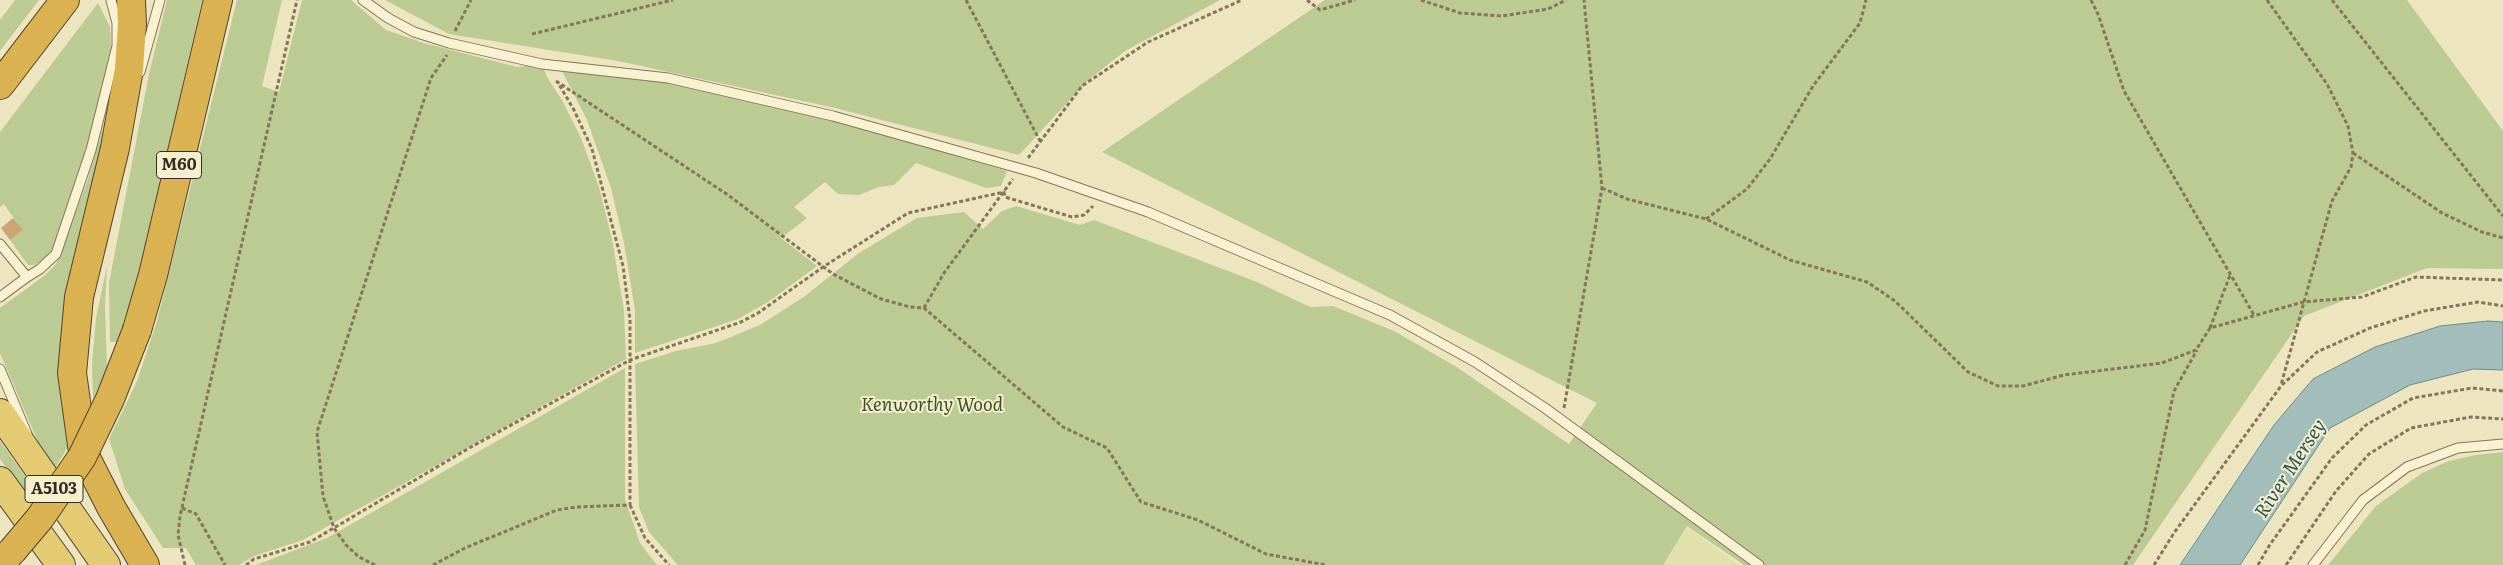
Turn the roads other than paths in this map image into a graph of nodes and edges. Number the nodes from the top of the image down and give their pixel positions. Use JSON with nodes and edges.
{"nodes":[{"id":1,"x":65,"y":0,"type":"edge"},
{"id":2,"x":111,"y":0,"type":"edge"},
{"id":3,"x":131,"y":0,"type":"edge"},
{"id":4,"x":160,"y":0,"type":"edge"},
{"id":5,"x":218,"y":0,"type":"edge"},
{"id":6,"x":363,"y":0,"type":"edge"},
{"id":7,"x":0,"y":84,"type":"edge"},
{"id":8,"x":115,"y":148,"type":"junction"},
{"id":9,"x":0,"y":244,"type":"edge"},
{"id":10,"x":27,"y":277,"type":"junction"},
{"id":11,"x":0,"y":297,"type":"edge"},
{"id":12,"x":0,"y":369,"type":"edge"},
{"id":13,"x":0,"y":413,"type":"edge"},
{"id":14,"x":2503,"y":444,"type":"edge"},
{"id":15,"x":32,"y":457,"type":"junction"},
{"id":16,"x":0,"y":481,"type":"edge"},
{"id":17,"x":6,"y":557,"type":"edge"},
{"id":18,"x":61,"y":565,"type":"edge"},
{"id":19,"x":106,"y":565,"type":"edge"},
{"id":20,"x":145,"y":565,"type":"edge"},
{"id":21,"x":1758,"y":565,"type":"edge"},
{"id":22,"x":2312,"y":565,"type":"edge"}],
"edges":[{"from":1,"to":7,"type":"highway"},
{"from":2,"to":10,"type":"lane"},
{"from":3,"to":8,"type":"highway"},
{"from":4,"to":8,"type":"lane"},
{"from":5,"to":17,"type":"highway","number":"M60","bridge":true},
{"from":6,"to":21,"type":"lane"},
{"from":8,"to":20,"type":"highway"},
{"from":9,"to":10,"type":"lane"},
{"from":10,"to":11,"type":"lane"},
{"from":12,"to":15,"type":"lane"},
{"from":13,"to":15,"type":"highway","number":"A5103"},
{"from":14,"to":22,"type":"lane"},
{"from":15,"to":19,"type":"highway","number":"A5103"},
{"from":16,"to":18,"type":"highway","number":"A5103"}]}
